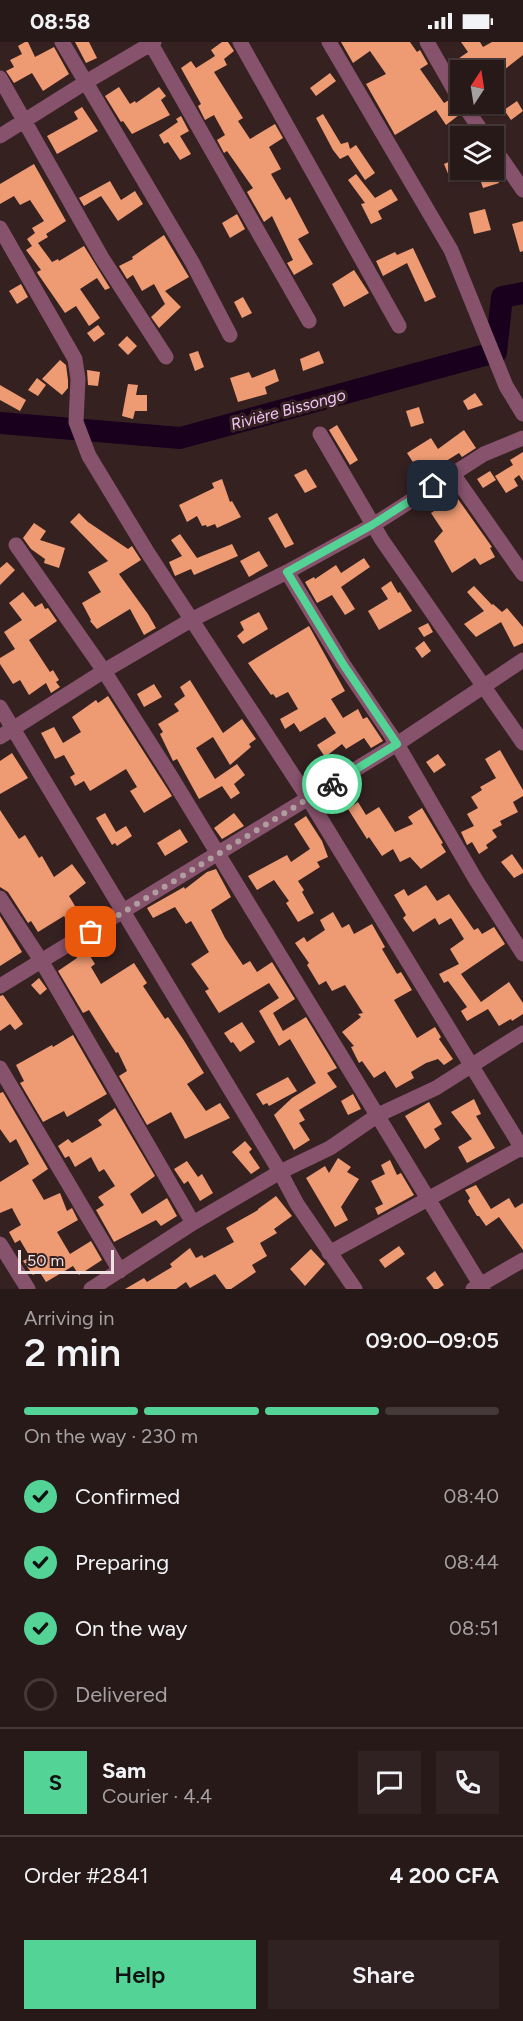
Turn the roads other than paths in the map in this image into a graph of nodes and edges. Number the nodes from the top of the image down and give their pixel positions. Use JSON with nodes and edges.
{"nodes":[{"id":1,"x":62,"y":42,"type":"edge"},
{"id":2,"x":240,"y":42,"type":"edge"},
{"id":3,"x":328,"y":42,"type":"edge"},
{"id":4,"x":427,"y":42,"type":"edge"},
{"id":5,"x":152,"y":43,"type":"edge"},
{"id":6,"x":0,"y":78,"type":"edge"},
{"id":7,"x":86,"y":82,"type":"junction"},
{"id":8,"x":450,"y":82,"type":"edge"},
{"id":9,"x":24,"y":120,"type":"junction"},
{"id":10,"x":0,"y":136,"type":"edge"},
{"id":11,"x":504,"y":162,"type":"edge"},
{"id":12,"x":523,"y":190,"type":"edge"},
{"id":13,"x":0,"y":228,"type":"edge"},
{"id":14,"x":309,"y":321,"type":"dead end"},
{"id":15,"x":399,"y":326,"type":"dead end"},
{"id":16,"x":230,"y":335,"type":"dead end"},
{"id":17,"x":166,"y":357,"type":"dead end"},
{"id":18,"x":523,"y":414,"type":"edge"},
{"id":19,"x":320,"y":434,"type":"dead end"},
{"id":20,"x":523,"y":438,"type":"edge"},
{"id":21,"x":453,"y":474,"type":"junction"},
{"id":22,"x":372,"y":525,"type":"junction"},
{"id":23,"x":16,"y":545,"type":"dead end"},
{"id":24,"x":287,"y":572,"type":"junction"},
{"id":25,"x":523,"y":574,"type":"edge"},
{"id":26,"x":191,"y":620,"type":"junction"},
{"id":27,"x":523,"y":660,"type":"edge"},
{"id":28,"x":104,"y":670,"type":"junction"},
{"id":29,"x":483,"y":685,"type":"junction"},
{"id":30,"x":0,"y":707,"type":"edge"},
{"id":31,"x":14,"y":729,"type":"junction"},
{"id":32,"x":0,"y":737,"type":"edge"},
{"id":33,"x":523,"y":743,"type":"edge"},
{"id":34,"x":397,"y":744,"type":"junction"},
{"id":35,"x":308,"y":798,"type":"junction"},
{"id":36,"x":218,"y":854,"type":"junction"},
{"id":37,"x":0,"y":898,"type":"edge"},
{"id":38,"x":124,"y":911,"type":"junction"},
{"id":39,"x":523,"y":954,"type":"edge"},
{"id":40,"x":42,"y":962,"type":"junction"},
{"id":41,"x":0,"y":986,"type":"edge"},
{"id":42,"x":523,"y":1033,"type":"edge"},
{"id":43,"x":472,"y":1065,"type":"junction"},
{"id":44,"x":0,"y":1068,"type":"edge"},
{"id":45,"x":378,"y":1115,"type":"junction"},
{"id":46,"x":523,"y":1148,"type":"edge"},
{"id":47,"x":280,"y":1172,"type":"junction"},
{"id":48,"x":429,"y":1198,"type":"junction"},
{"id":49,"x":193,"y":1223,"type":"junction"},
{"id":50,"x":0,"y":1244,"type":"edge"},
{"id":51,"x":329,"y":1253,"type":"junction"},
{"id":52,"x":523,"y":1260,"type":"edge"},
{"id":53,"x":120,"y":1270,"type":"junction"},
{"id":54,"x":479,"y":1288,"type":"edge"},
{"id":55,"x":28,"y":1289,"type":"edge"},
{"id":56,"x":91,"y":1289,"type":"edge"},
{"id":57,"x":355,"y":1289,"type":"edge"}],
"edges":[{"from":1,"to":7,"type":"street"},
{"from":2,"to":15,"type":"street"},
{"from":3,"to":18,"type":"street"},
{"from":4,"to":8,"type":"street"},
{"from":5,"to":7,"type":"street"},
{"from":5,"to":14,"type":"street"},
{"from":6,"to":9,"type":"street"},
{"from":7,"to":9,"type":"street"},
{"from":7,"to":16,"type":"street"},
{"from":9,"to":10,"type":"street"},
{"from":9,"to":17,"type":"street"},
{"from":11,"to":12,"type":"street"},
{"from":13,"to":26,"type":"street"},
{"from":19,"to":22,"type":"street"},
{"from":20,"to":21,"type":"street"},
{"from":21,"to":22,"type":"street"},
{"from":21,"to":25,"type":"street"},
{"from":22,"to":24,"type":"street"},
{"from":22,"to":29,"type":"street"},
{"from":23,"to":28,"type":"street"},
{"from":24,"to":26,"type":"street"},
{"from":24,"to":34,"type":"street"},
{"from":26,"to":28,"type":"street"},
{"from":26,"to":35,"type":"street"},
{"from":27,"to":29,"type":"street"},
{"from":28,"to":31,"type":"street"},
{"from":28,"to":36,"type":"street"},
{"from":29,"to":33,"type":"street"},
{"from":29,"to":34,"type":"street"},
{"from":30,"to":31,"type":"street"},
{"from":31,"to":32,"type":"street"},
{"from":31,"to":38,"type":"street"},
{"from":34,"to":35,"type":"street"},
{"from":34,"to":39,"type":"street"},
{"from":35,"to":36,"type":"street"},
{"from":35,"to":43,"type":"street"},
{"from":36,"to":38,"type":"street"},
{"from":36,"to":45,"type":"street"},
{"from":37,"to":40,"type":"street"},
{"from":38,"to":40,"type":"street"},
{"from":38,"to":47,"type":"street"},
{"from":40,"to":41,"type":"street"},
{"from":40,"to":49,"type":"street"},
{"from":42,"to":43,"type":"street"},
{"from":43,"to":45,"type":"street"},
{"from":43,"to":46,"type":"street"},
{"from":44,"to":53,"type":"street"},
{"from":45,"to":47,"type":"street"},
{"from":45,"to":48,"type":"street"},
{"from":46,"to":48,"type":"street"},
{"from":47,"to":49,"type":"street"},
{"from":47,"to":51,"type":"street"},
{"from":48,"to":51,"type":"street"},
{"from":48,"to":54,"type":"street"},
{"from":49,"to":53,"type":"street"},
{"from":50,"to":55,"type":"street"},
{"from":51,"to":57,"type":"street"},
{"from":52,"to":54,"type":"street"},
{"from":53,"to":56,"type":"street"}]}
